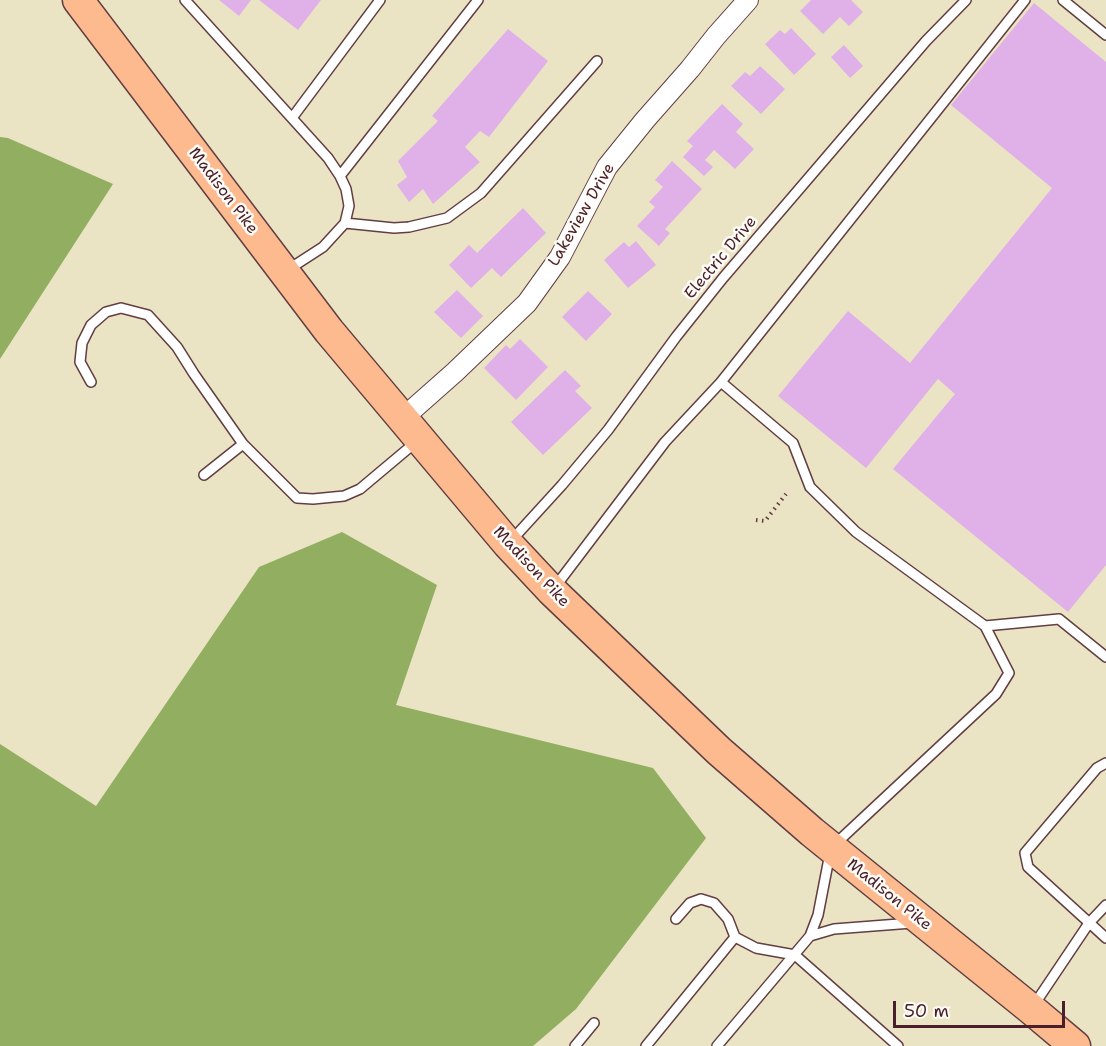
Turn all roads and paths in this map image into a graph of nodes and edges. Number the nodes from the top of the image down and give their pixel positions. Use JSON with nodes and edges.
{"nodes":[{"id":1,"x":78,"y":0,"type":"edge"},
{"id":2,"x":185,"y":0,"type":"edge"},
{"id":3,"x":380,"y":0,"type":"edge"},
{"id":4,"x":478,"y":0,"type":"edge"},
{"id":5,"x":748,"y":0,"type":"edge"},
{"id":6,"x":966,"y":0,"type":"edge"},
{"id":7,"x":1025,"y":0,"type":"edge"},
{"id":8,"x":1063,"y":0,"type":"edge"},
{"id":9,"x":1106,"y":35,"type":"edge"},
{"id":10,"x":597,"y":61,"type":"dead end"},
{"id":11,"x":292,"y":118,"type":"junction"},
{"id":12,"x":340,"y":176,"type":"junction"},
{"id":13,"x":345,"y":223,"type":"junction"},
{"id":14,"x":284,"y":272,"type":"junction"},
{"id":15,"x":91,"y":382,"type":"dead end"},
{"id":16,"x":721,"y":382,"type":"junction"},
{"id":17,"x":412,"y":428,"type":"junction"},
{"id":18,"x":243,"y":444,"type":"junction"},
{"id":19,"x":204,"y":475,"type":"dead end"},
{"id":20,"x":786,"y":494,"type":"dead end"},
{"id":21,"x":756,"y":520,"type":"dead end"},
{"id":22,"x":508,"y":544,"type":"junction"},
{"id":23,"x":552,"y":591,"type":"junction"},
{"id":24,"x":985,"y":626,"type":"junction"},
{"id":25,"x":1106,"y":657,"type":"edge"},
{"id":26,"x":1106,"y":763,"type":"edge"},
{"id":27,"x":831,"y":848,"type":"junction"},
{"id":28,"x":1106,"y":905,"type":"edge"},
{"id":29,"x":676,"y":919,"type":"dead end"},
{"id":30,"x":924,"y":923,"type":"junction"},
{"id":31,"x":1089,"y":923,"type":"junction"},
{"id":32,"x":810,"y":936,"type":"junction"},
{"id":33,"x":735,"y":937,"type":"junction"},
{"id":34,"x":1106,"y":938,"type":"edge"},
{"id":35,"x":795,"y":955,"type":"junction"},
{"id":36,"x":1031,"y":1009,"type":"junction"},
{"id":37,"x":594,"y":1023,"type":"dead end"},
{"id":38,"x":575,"y":1046,"type":"edge"},
{"id":39,"x":646,"y":1046,"type":"edge"},
{"id":40,"x":717,"y":1046,"type":"edge"},
{"id":41,"x":898,"y":1046,"type":"edge"},
{"id":42,"x":1075,"y":1046,"type":"edge"}],
"edges":[{"from":1,"to":14,"type":"main road","name":"Madison Pike"},
{"from":2,"to":11,"type":"lane"},
{"from":3,"to":11,"type":"lane"},
{"from":4,"to":12,"type":"lane"},
{"from":5,"to":17,"type":"street","name":"Lakeview Drive"},
{"from":6,"to":22,"type":"lane","name":"Electric Drive"},
{"from":7,"to":16,"type":"lane"},
{"from":8,"to":9,"type":"lane"},
{"from":10,"to":13,"type":"lane"},
{"from":11,"to":12,"type":"lane"},
{"from":12,"to":13,"type":"lane"},
{"from":13,"to":14,"type":"lane"},
{"from":14,"to":17,"type":"main road","name":"Madison Pike"},
{"from":15,"to":18,"type":"lane"},
{"from":16,"to":23,"type":"lane"},
{"from":16,"to":24,"type":"lane"},
{"from":17,"to":18,"type":"lane"},
{"from":17,"to":22,"type":"main road","name":"Madison Pike"},
{"from":18,"to":19,"type":"lane"},
{"from":20,"to":21,"type":"path"},
{"from":22,"to":23,"type":"main road","name":"Madison Pike"},
{"from":23,"to":27,"type":"main road","name":"Madison Pike"},
{"from":24,"to":25,"type":"lane"},
{"from":24,"to":27,"type":"lane"},
{"from":26,"to":31,"type":"lane"},
{"from":27,"to":30,"type":"main road","name":"Madison Pike"},
{"from":27,"to":32,"type":"lane"},
{"from":28,"to":31,"type":"lane"},
{"from":29,"to":33,"type":"lane"},
{"from":30,"to":32,"type":"lane"},
{"from":30,"to":36,"type":"main road","name":"Madison Pike"},
{"from":31,"to":34,"type":"lane"},
{"from":31,"to":36,"type":"lane"},
{"from":32,"to":35,"type":"lane"},
{"from":33,"to":35,"type":"lane"},
{"from":33,"to":39,"type":"lane"},
{"from":35,"to":40,"type":"lane"},
{"from":35,"to":41,"type":"lane"},
{"from":36,"to":42,"type":"main road","name":"Madison Pike"},
{"from":37,"to":38,"type":"lane"}]}
